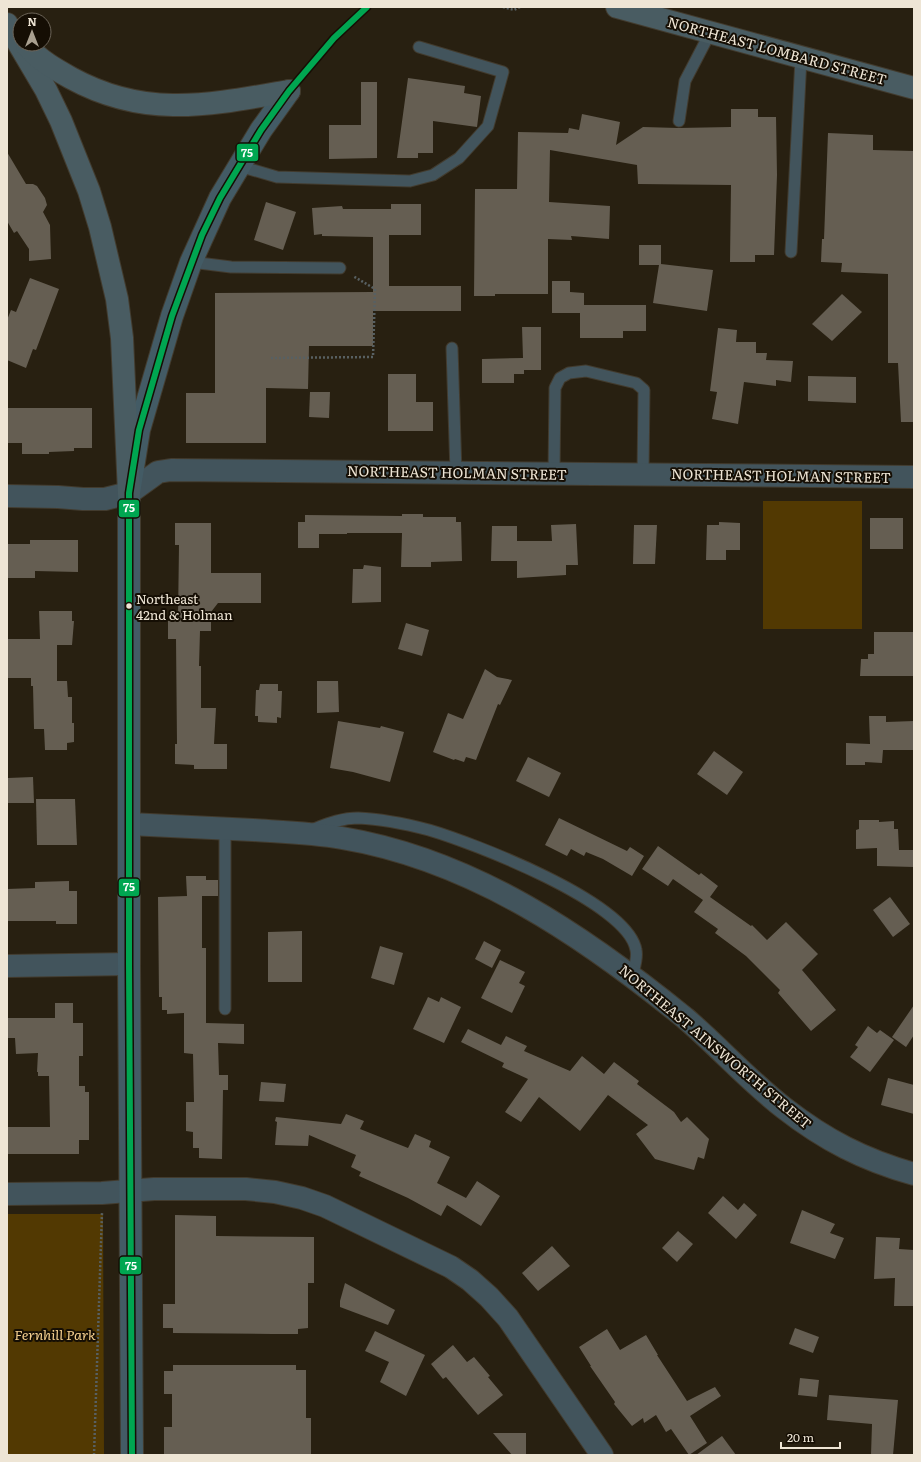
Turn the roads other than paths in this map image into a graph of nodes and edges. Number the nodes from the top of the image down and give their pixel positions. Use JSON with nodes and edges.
{"nodes":[{"id":1,"x":617,"y":7,"type":"edge"},
{"id":2,"x":11,"y":29,"type":"edge"},
{"id":3,"x":710,"y":33,"type":"junction"},
{"id":4,"x":419,"y":47,"type":"dead end"},
{"id":5,"x":33,"y":52,"type":"edge"},
{"id":6,"x":802,"y":58,"type":"junction"},
{"id":7,"x":914,"y":88,"type":"edge"},
{"id":8,"x":288,"y":91,"type":"joint"},
{"id":9,"x":679,"y":121,"type":"dead end"},
{"id":10,"x":239,"y":166,"type":"junction"},
{"id":11,"x":791,"y":252,"type":"dead end"},
{"id":12,"x":191,"y":262,"type":"junction"},
{"id":13,"x":340,"y":268,"type":"road end"},
{"id":14,"x":452,"y":348,"type":"dead end"},
{"id":15,"x":456,"y":473,"type":"junction"},
{"id":16,"x":554,"y":474,"type":"junction"},
{"id":17,"x":643,"y":475,"type":"junction"},
{"id":18,"x":914,"y":477,"type":"edge"},
{"id":19,"x":129,"y":493,"type":"junction"},
{"id":20,"x":7,"y":496,"type":"edge"},
{"id":21,"x":129,"y":824,"type":"junction"},
{"id":22,"x":225,"y":828,"type":"junction"},
{"id":23,"x":304,"y":833,"type":"junction"},
{"id":24,"x":129,"y":964,"type":"junction"},
{"id":25,"x":7,"y":966,"type":"edge"},
{"id":26,"x":632,"y":977,"type":"junction"},
{"id":27,"x":225,"y":1009,"type":"dead end"},
{"id":28,"x":914,"y":1174,"type":"edge"},
{"id":29,"x":130,"y":1191,"type":"junction"},
{"id":30,"x":7,"y":1194,"type":"edge"},
{"id":31,"x":132,"y":1455,"type":"edge"},
{"id":32,"x":602,"y":1455,"type":"edge"}],
"edges":[{"from":1,"to":3,"type":"main road","name":"NORTHEAST LOMBARD STREET"},
{"from":2,"to":19,"type":"main road"},
{"from":3,"to":6,"type":"main road","name":"NORTHEAST LOMBARD STREET"},
{"from":3,"to":9,"type":"lane"},
{"from":4,"to":10,"type":"lane"},
{"from":5,"to":8,"type":"main road"},
{"from":6,"to":7,"type":"main road","name":"NORTHEAST LOMBARD STREET"},
{"from":6,"to":11,"type":"lane"},
{"from":8,"to":10,"type":"street"},
{"from":10,"to":12,"type":"street"},
{"from":12,"to":13,"type":"lane"},
{"from":12,"to":19,"type":"street"},
{"from":14,"to":15,"type":"lane"},
{"from":15,"to":16,"type":"street","name":"NORTHEAST HOLMAN STREET"},
{"from":15,"to":19,"type":"street","name":"NORTHEAST HOLMAN STREET"},
{"from":16,"to":17,"type":"street","name":"NORTHEAST HOLMAN STREET"},
{"from":16,"to":17,"type":"lane"},
{"from":17,"to":18,"type":"street","name":"NORTHEAST HOLMAN STREET"},
{"from":19,"to":20,"type":"street","name":"NORTHEAST HOLMAN STREET"},
{"from":19,"to":21,"type":"street"},
{"from":21,"to":22,"type":"street","name":"NORTHEAST AINSWORTH STREET"},
{"from":21,"to":24,"type":"street"},
{"from":22,"to":23,"type":"street","name":"NORTHEAST AINSWORTH STREET"},
{"from":22,"to":27,"type":"lane"},
{"from":23,"to":26,"type":"street","name":"NORTHEAST AINSWORTH STREET"},
{"from":23,"to":26,"type":"lane"},
{"from":24,"to":25,"type":"street"},
{"from":24,"to":29,"type":"street"},
{"from":26,"to":28,"type":"street","name":"NORTHEAST AINSWORTH STREET"},
{"from":29,"to":30,"type":"street"},
{"from":29,"to":31,"type":"street"},
{"from":29,"to":32,"type":"street"}]}
